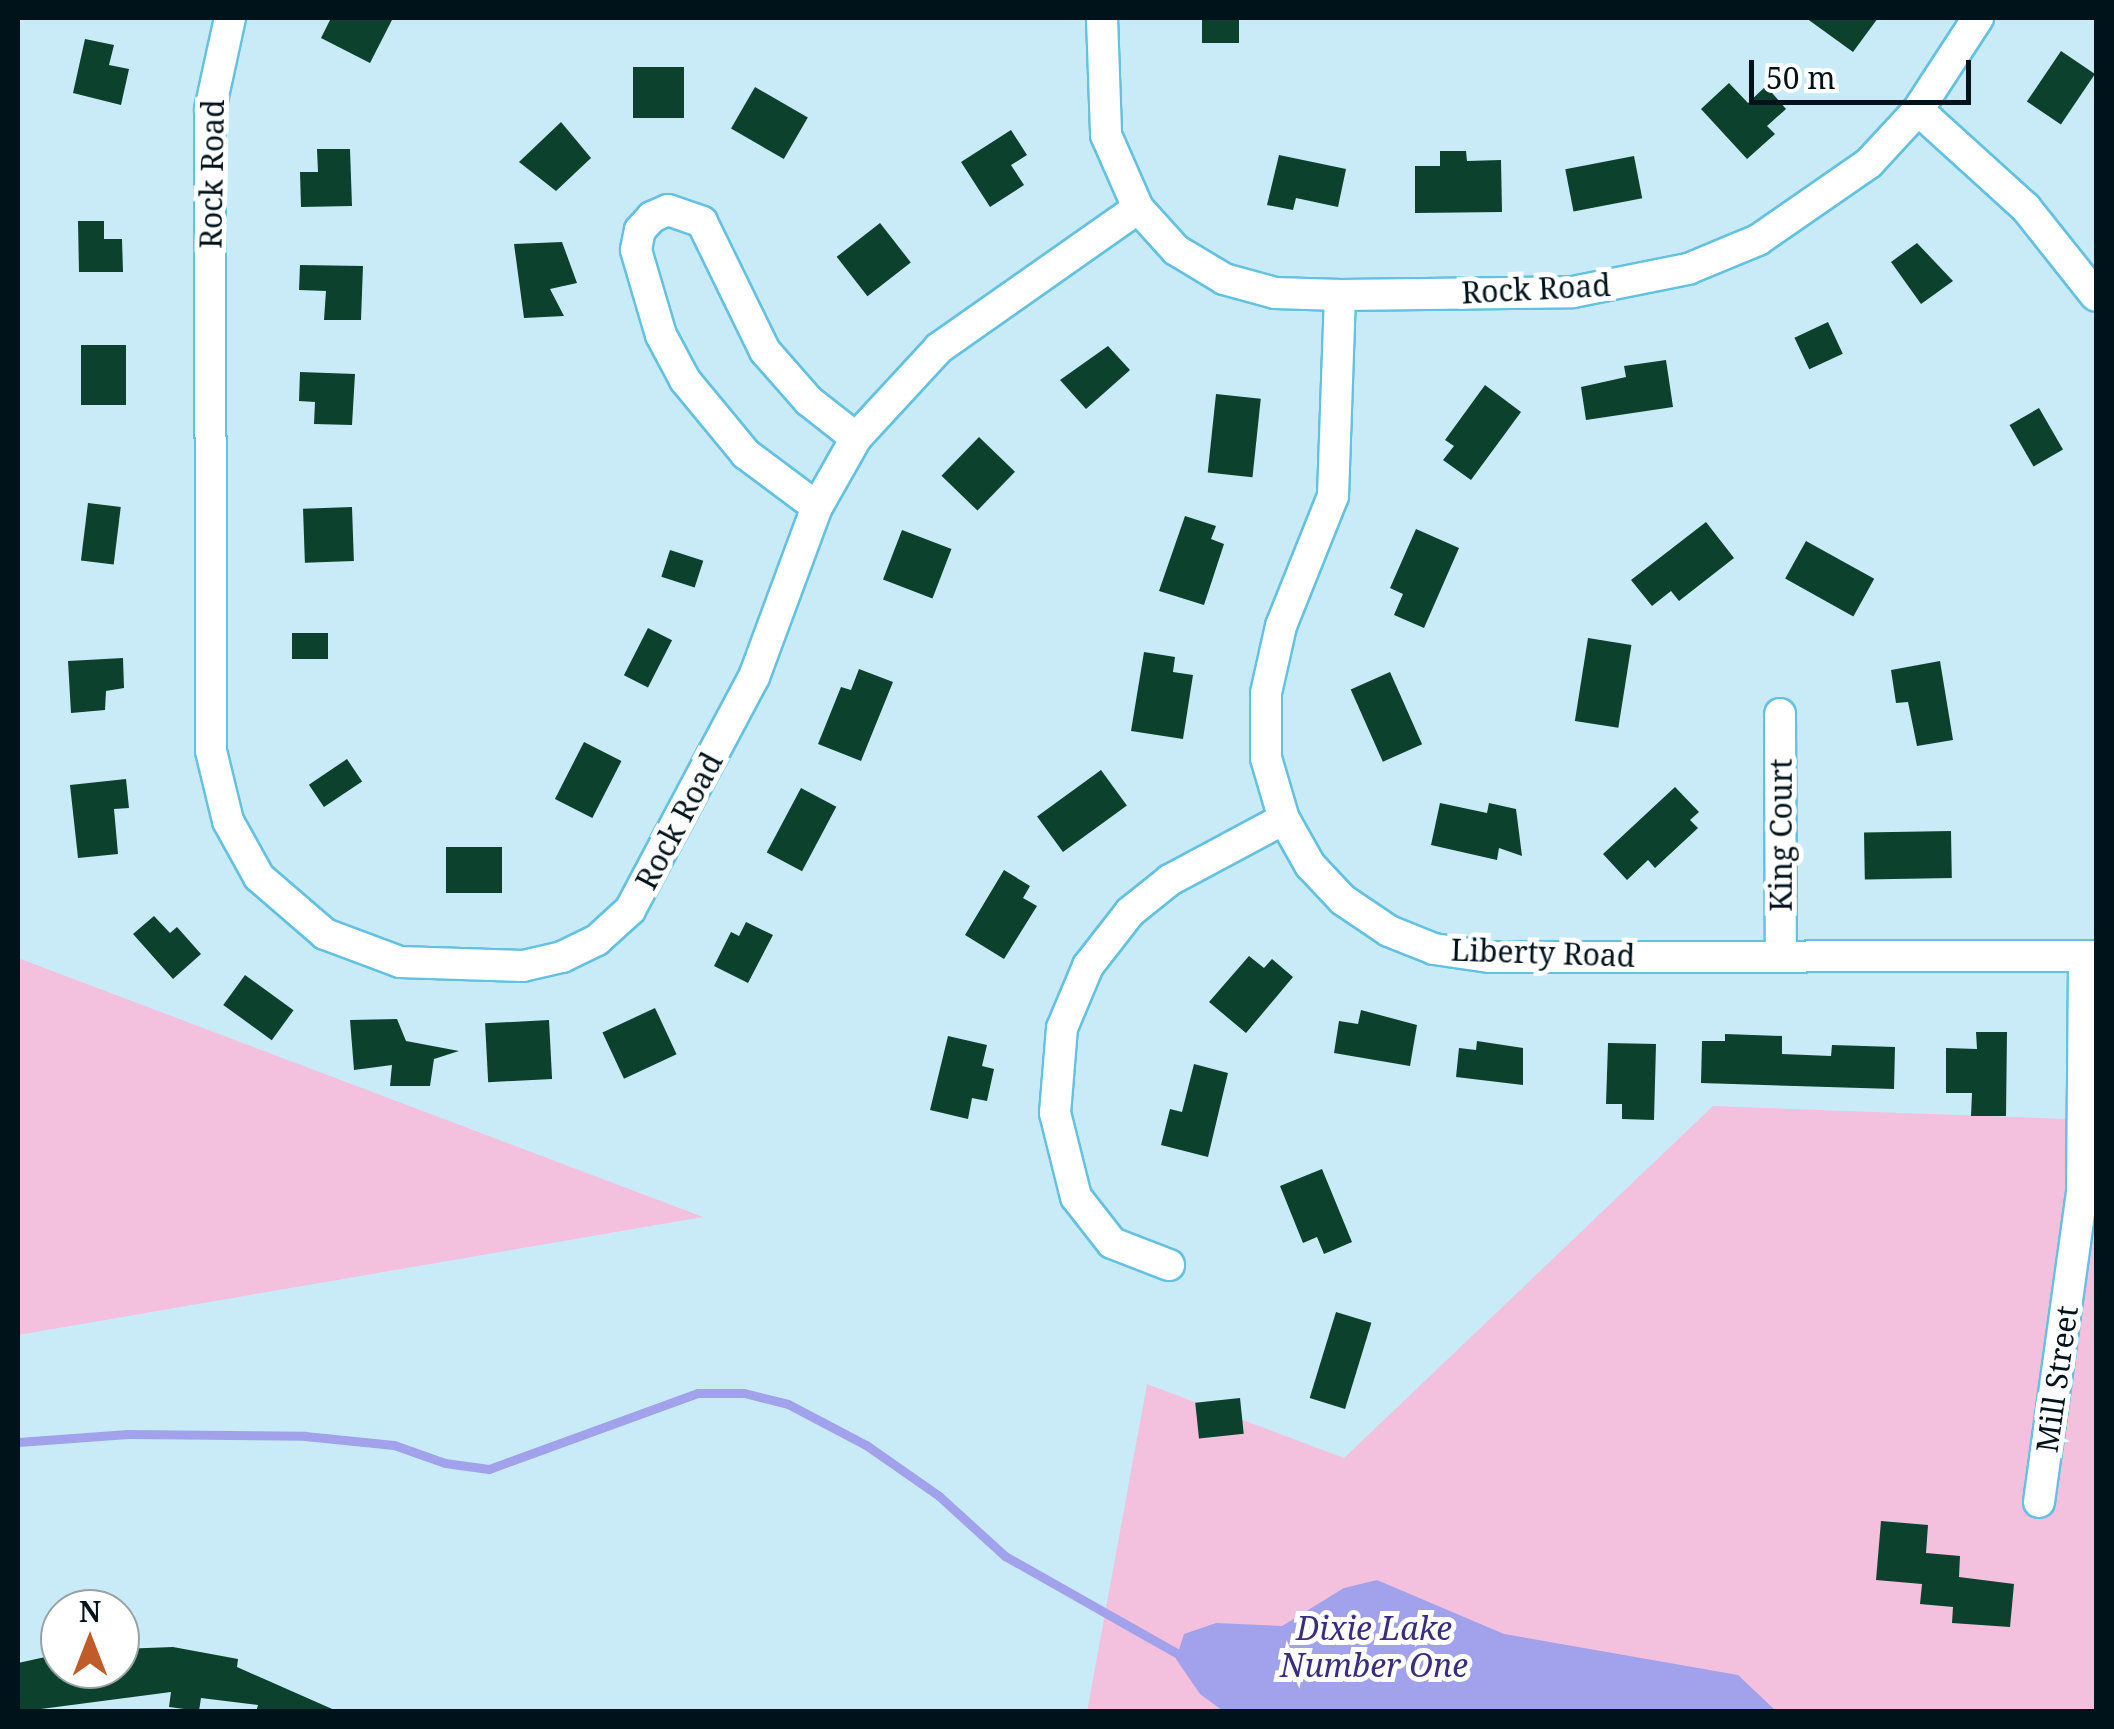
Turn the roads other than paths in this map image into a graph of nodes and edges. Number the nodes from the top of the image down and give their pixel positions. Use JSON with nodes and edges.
{"nodes":[{"id":1,"x":230,"y":18,"type":"edge"},
{"id":2,"x":1102,"y":18,"type":"edge"},
{"id":3,"x":1978,"y":18,"type":"edge"},
{"id":4,"x":1918,"y":110,"type":"junction"},
{"id":5,"x":1138,"y":208,"type":"junction"},
{"id":6,"x":1340,"y":295,"type":"junction"},
{"id":7,"x":2096,"y":296,"type":"edge"},
{"id":8,"x":856,"y":438,"type":"junction"},
{"id":9,"x":818,"y":507,"type":"junction"},
{"id":10,"x":1780,"y":714,"type":"dead end"},
{"id":11,"x":1284,"y":819,"type":"junction"},
{"id":12,"x":2090,"y":956,"type":"edge"},
{"id":13,"x":1781,"y":957,"type":"junction"},
{"id":14,"x":1169,"y":1265,"type":"dead end"},
{"id":15,"x":2039,"y":1502,"type":"dead end"}],
"edges":[{"from":1,"to":9,"type":"street","name":"Rock Road"},
{"from":2,"to":5,"type":"street","name":"Rock Road"},
{"from":3,"to":4,"type":"street","name":"Rock Road"},
{"from":4,"to":6,"type":"street","name":"Rock Road"},
{"from":4,"to":7,"type":"street"},
{"from":5,"to":6,"type":"street","name":"Rock Road"},
{"from":5,"to":8,"type":"street","name":"Rock Road"},
{"from":6,"to":11,"type":"street","name":"Liberty Road"},
{"from":8,"to":9,"type":"street","name":"Rock Road"},
{"from":8,"to":9,"type":"street"},
{"from":10,"to":13,"type":"street","name":"King Court"},
{"from":11,"to":13,"type":"street","name":"Liberty Road"},
{"from":11,"to":14,"type":"street"},
{"from":12,"to":13,"type":"street","name":"Liberty Road"},
{"from":12,"to":15,"type":"street","name":"Mill Street"}]}
